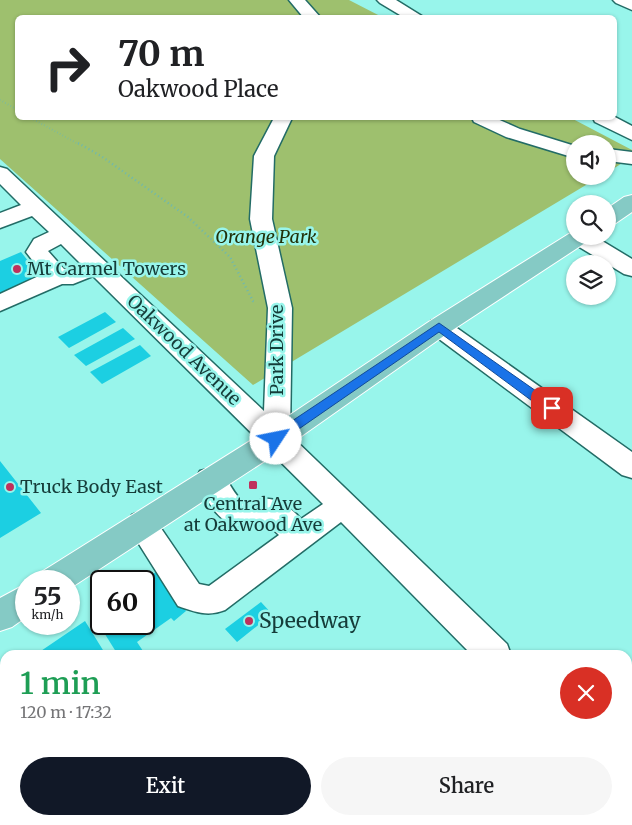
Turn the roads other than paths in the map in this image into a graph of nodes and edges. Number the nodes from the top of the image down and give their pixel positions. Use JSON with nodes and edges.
{"nodes":[{"id":1,"x":296,"y":0,"type":"edge"},
{"id":2,"x":385,"y":0,"type":"edge"},
{"id":3,"x":621,"y":0,"type":"edge"},
{"id":4,"x":632,"y":5,"type":"edge"},
{"id":5,"x":310,"y":15,"type":"edge"},
{"id":6,"x":412,"y":15,"type":"edge"},
{"id":7,"x":282,"y":120,"type":"edge"},
{"id":8,"x":484,"y":120,"type":"edge"},
{"id":9,"x":606,"y":120,"type":"edge"},
{"id":10,"x":632,"y":134,"type":"edge"},
{"id":11,"x":566,"y":149,"type":"edge"},
{"id":12,"x":616,"y":157,"type":"edge"},
{"id":13,"x":632,"y":158,"type":"edge"},
{"id":14,"x":0,"y":173,"type":"edge"},
{"id":15,"x":632,"y":202,"type":"edge"},
{"id":16,"x":35,"y":207,"type":"junction"},
{"id":17,"x":616,"y":213,"type":"edge"},
{"id":18,"x":2,"y":216,"type":"edge"},
{"id":19,"x":63,"y":234,"type":"junction"},
{"id":20,"x":567,"y":245,"type":"edge"},
{"id":21,"x":593,"y":245,"type":"edge"},
{"id":22,"x":96,"y":266,"type":"junction"},
{"id":23,"x":632,"y":268,"type":"edge"},
{"id":24,"x":58,"y":277,"type":"junction"},
{"id":25,"x":0,"y":303,"type":"edge"},
{"id":26,"x":439,"y":327,"type":"junction"},
{"id":27,"x":276,"y":439,"type":"junction"},
{"id":28,"x":632,"y":467,"type":"edge"},
{"id":29,"x":210,"y":479,"type":"junction"},
{"id":30,"x":343,"y":505,"type":"junction"},
{"id":31,"x":142,"y":524,"type":"junction"},
{"id":32,"x":300,"y":537,"type":"junction"},
{"id":33,"x":71,"y":570,"type":"edge"},
{"id":34,"x":15,"y":606,"type":"edge"},
{"id":35,"x":0,"y":616,"type":"edge"},
{"id":36,"x":490,"y":650,"type":"edge"}],
"edges":[{"from":1,"to":5,"type":"street"},
{"from":2,"to":6,"type":"street"},
{"from":3,"to":4,"type":"street"},
{"from":7,"to":27,"type":"street","name":"Park Drive"},
{"from":8,"to":11,"type":"street"},
{"from":9,"to":10,"type":"street"},
{"from":12,"to":13,"type":"street"},
{"from":14,"to":16,"type":"street","name":"Oakwood Avenue"},
{"from":15,"to":17,"type":"main road"},
{"from":16,"to":18,"type":"street"},
{"from":16,"to":19,"type":"street","name":"Oakwood Avenue"},
{"from":19,"to":22,"type":"street","name":"Oakwood Avenue"},
{"from":19,"to":24,"type":"street"},
{"from":20,"to":26,"type":"main road"},
{"from":21,"to":23,"type":"street"},
{"from":22,"to":24,"type":"street"},
{"from":22,"to":27,"type":"street","name":"Oakwood Avenue"},
{"from":24,"to":25,"type":"street"},
{"from":26,"to":27,"type":"main road"},
{"from":26,"to":28,"type":"street"},
{"from":27,"to":29,"type":"main road"},
{"from":27,"to":30,"type":"street","name":"Oakwood Avenue"},
{"from":29,"to":31,"type":"main road"},
{"from":29,"to":32,"type":"street"},
{"from":30,"to":32,"type":"street"},
{"from":30,"to":36,"type":"street","name":"Oakwood Avenue"},
{"from":31,"to":32,"type":"street"},
{"from":31,"to":33,"type":"main road"},
{"from":34,"to":35,"type":"main road"}]}
